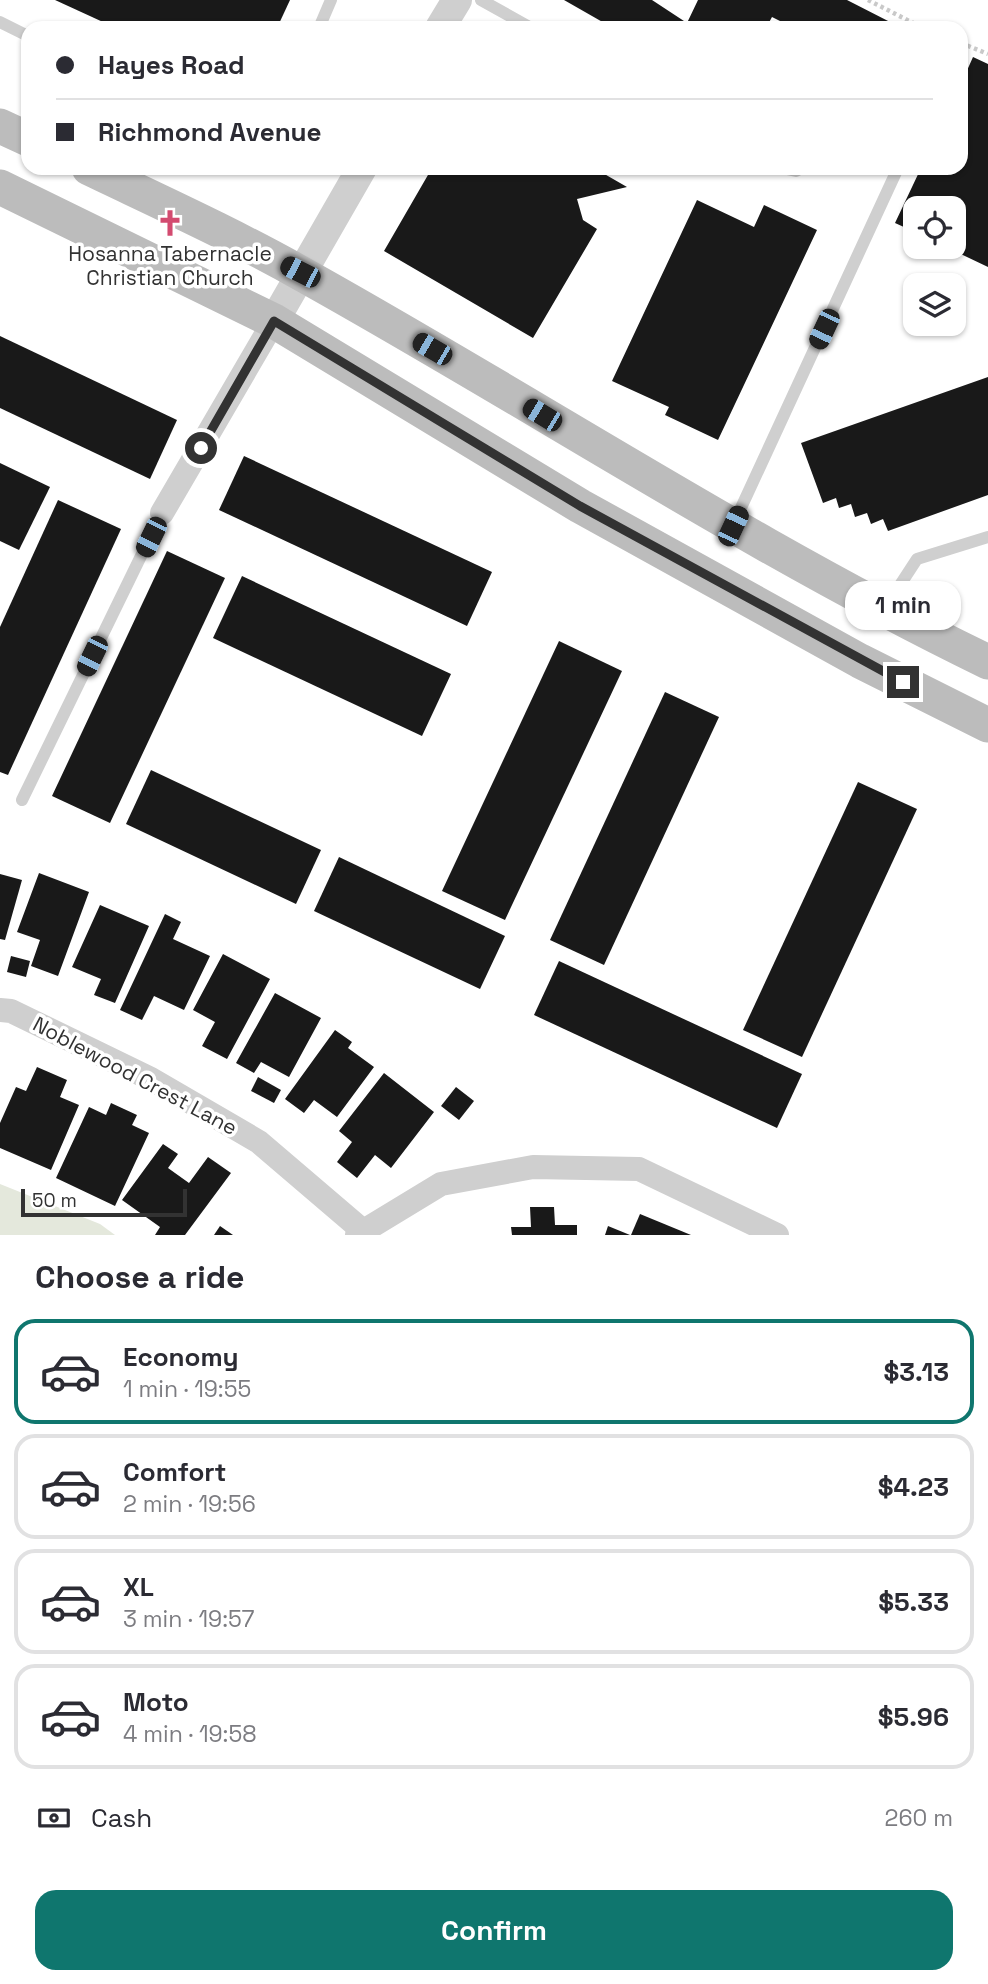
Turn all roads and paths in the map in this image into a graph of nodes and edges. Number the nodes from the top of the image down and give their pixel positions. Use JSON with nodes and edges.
{"nodes":[{"id":1,"x":331,"y":0,"type":"edge"},
{"id":2,"x":457,"y":0,"type":"edge"},
{"id":3,"x":481,"y":0,"type":"edge"},
{"id":4,"x":868,"y":0,"type":"edge"},
{"id":5,"x":321,"y":21,"type":"edge"},
{"id":6,"x":444,"y":21,"type":"edge"},
{"id":7,"x":518,"y":21,"type":"edge"},
{"id":8,"x":909,"y":21,"type":"edge"},
{"id":9,"x":0,"y":22,"type":"edge"},
{"id":10,"x":21,"y":32,"type":"edge"},
{"id":11,"x":968,"y":46,"type":"edge"},
{"id":12,"x":988,"y":54,"type":"edge"},
{"id":13,"x":0,"y":127,"type":"edge"},
{"id":14,"x":21,"y":136,"type":"edge"},
{"id":15,"x":103,"y":175,"type":"edge"},
{"id":16,"x":358,"y":175,"type":"edge"},
{"id":17,"x":895,"y":175,"type":"edge"},
{"id":18,"x":0,"y":187,"type":"edge"},
{"id":19,"x":300,"y":272,"type":"junction"},
{"id":20,"x":274,"y":321,"type":"junction"},
{"id":21,"x":162,"y":513,"type":"joint"},
{"id":22,"x":733,"y":526,"type":"junction"},
{"id":23,"x":988,"y":537,"type":"edge"},
{"id":24,"x":884,"y":611,"type":"junction"},
{"id":25,"x":988,"y":662,"type":"edge"},
{"id":26,"x":988,"y":725,"type":"edge"},
{"id":27,"x":22,"y":800,"type":"dead end"},
{"id":28,"x":0,"y":1010,"type":"edge"},
{"id":29,"x":360,"y":1233,"type":"edge"},
{"id":30,"x":776,"y":1235,"type":"edge"}],
"edges":[{"from":1,"to":5,"type":"lane"},
{"from":2,"to":6,"type":"street"},
{"from":3,"to":7,"type":"lane"},
{"from":4,"to":8,"type":"path"},
{"from":9,"to":10,"type":"lane"},
{"from":11,"to":12,"type":"path"},
{"from":13,"to":14,"type":"main road"},
{"from":15,"to":19,"type":"main road"},
{"from":16,"to":19,"type":"street"},
{"from":17,"to":22,"type":"lane"},
{"from":18,"to":20,"type":"main road"},
{"from":19,"to":20,"type":"street"},
{"from":19,"to":22,"type":"main road"},
{"from":20,"to":21,"type":"street"},
{"from":20,"to":26,"type":"main road"},
{"from":21,"to":27,"type":"lane"},
{"from":22,"to":24,"type":"main road"},
{"from":23,"to":24,"type":"lane"},
{"from":24,"to":25,"type":"main road"},
{"from":28,"to":29,"type":"street","name":"Noblewood Crest Lane"},
{"from":29,"to":30,"type":"street"}]}
